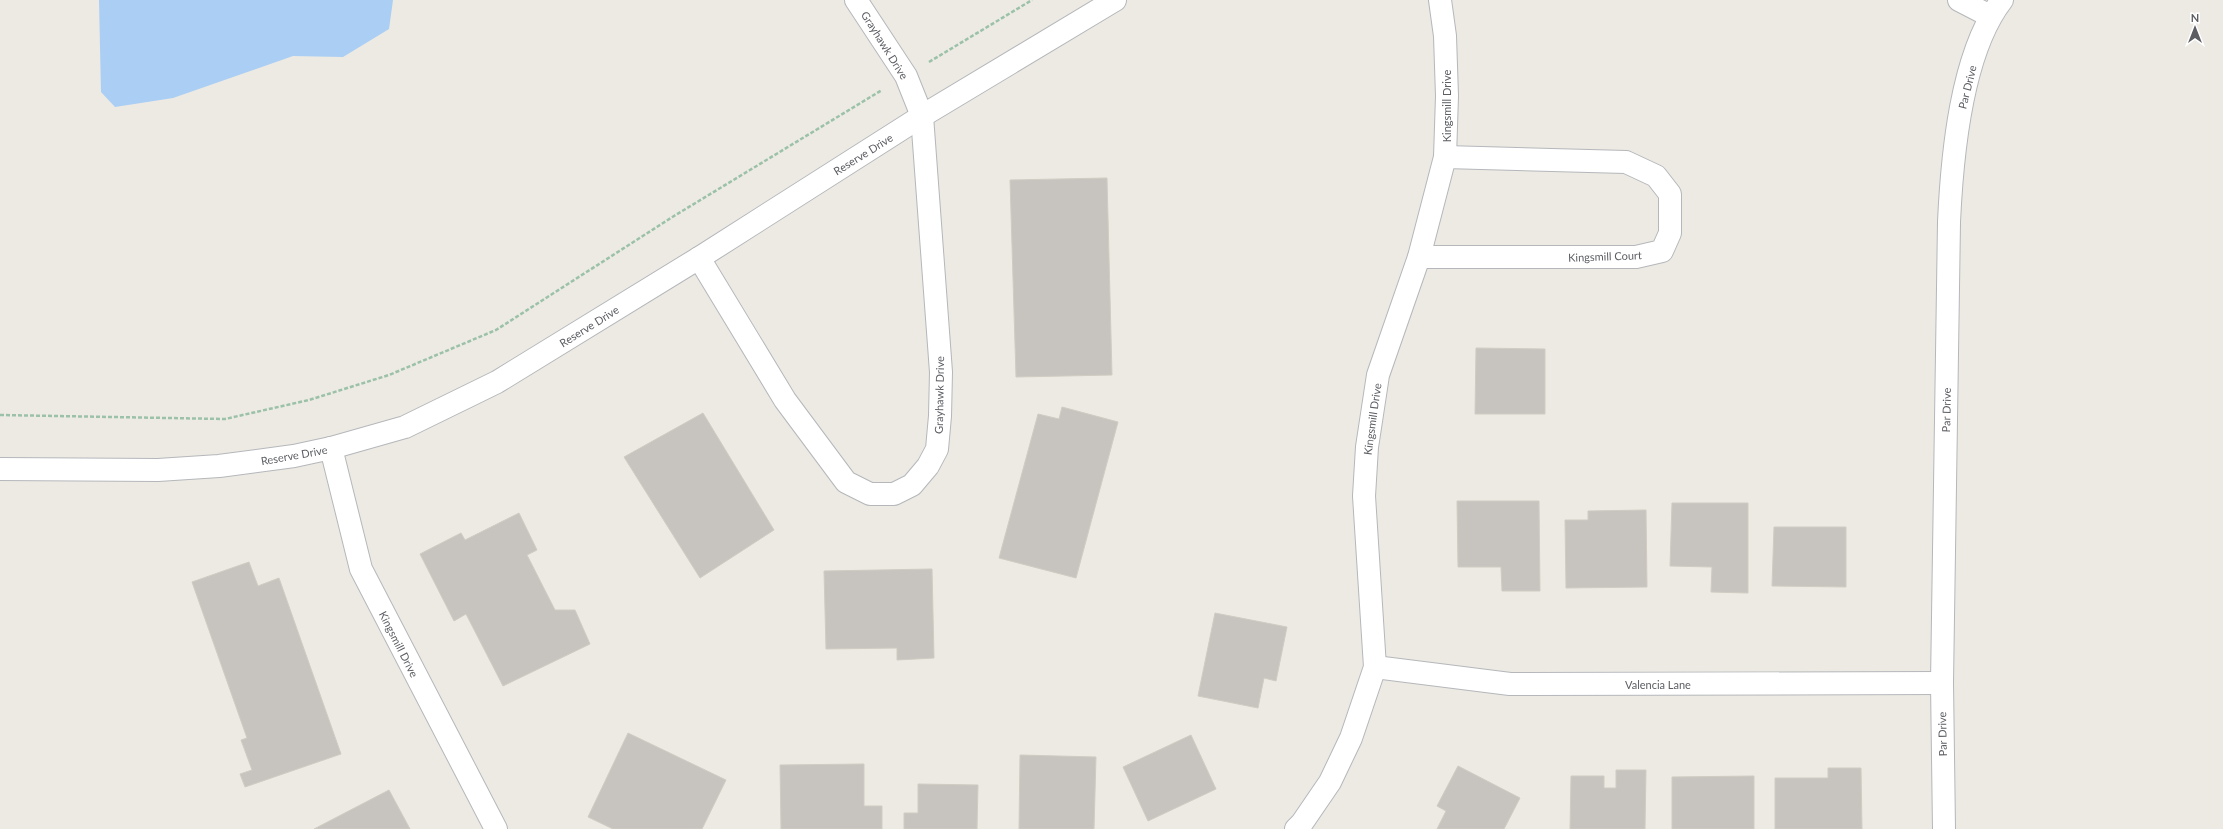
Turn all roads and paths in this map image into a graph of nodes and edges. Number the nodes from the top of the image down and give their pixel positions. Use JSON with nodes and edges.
{"nodes":[{"id":1,"x":856,"y":0,"type":"edge"},
{"id":2,"x":1032,"y":0,"type":"edge"},
{"id":3,"x":1115,"y":0,"type":"edge"},
{"id":4,"x":1440,"y":0,"type":"edge"},
{"id":5,"x":1959,"y":0,"type":"edge"},
{"id":6,"x":1996,"y":8,"type":"edge"},
{"id":7,"x":906,"y":76,"type":"junction"},
{"id":8,"x":922,"y":116,"type":"junction"},
{"id":9,"x":1445,"y":157,"type":"junction"},
{"id":10,"x":1419,"y":257,"type":"junction"},
{"id":11,"x":699,"y":258,"type":"junction"},
{"id":12,"x":0,"y":415,"type":"edge"},
{"id":13,"x":331,"y":448,"type":"junction"},
{"id":14,"x":0,"y":469,"type":"edge"},
{"id":15,"x":1375,"y":667,"type":"junction"},
{"id":16,"x":1942,"y":683,"type":"junction"},
{"id":17,"x":496,"y":829,"type":"edge"},
{"id":18,"x":1296,"y":829,"type":"edge"},
{"id":19,"x":1944,"y":829,"type":"edge"}],
"edges":[{"from":1,"to":7,"type":"street","name":"Grayhawk Drive"},
{"from":2,"to":7,"type":"path"},
{"from":3,"to":8,"type":"street","name":"Reserve Drive"},
{"from":4,"to":9,"type":"street","name":"Kingsmill Drive"},
{"from":5,"to":6,"type":"street"},
{"from":6,"to":16,"type":"street","name":"Par Drive"},
{"from":7,"to":8,"type":"street","name":"Grayhawk Drive"},
{"from":7,"to":12,"type":"path"},
{"from":8,"to":11,"type":"street","name":"Reserve Drive"},
{"from":8,"to":11,"type":"street","name":"Grayhawk Drive"},
{"from":9,"to":10,"type":"street","name":"Kingsmill Drive"},
{"from":9,"to":10,"type":"street","name":"Kingsmill Court"},
{"from":10,"to":15,"type":"street","name":"Kingsmill Drive"},
{"from":11,"to":13,"type":"street","name":"Reserve Drive"},
{"from":13,"to":14,"type":"street","name":"Reserve Drive"},
{"from":13,"to":17,"type":"street","name":"Kingsmill Drive"},
{"from":15,"to":16,"type":"street","name":"Valencia Lane"},
{"from":15,"to":18,"type":"street","name":"Kingsmill Drive"},
{"from":16,"to":19,"type":"street","name":"Par Drive"}]}
